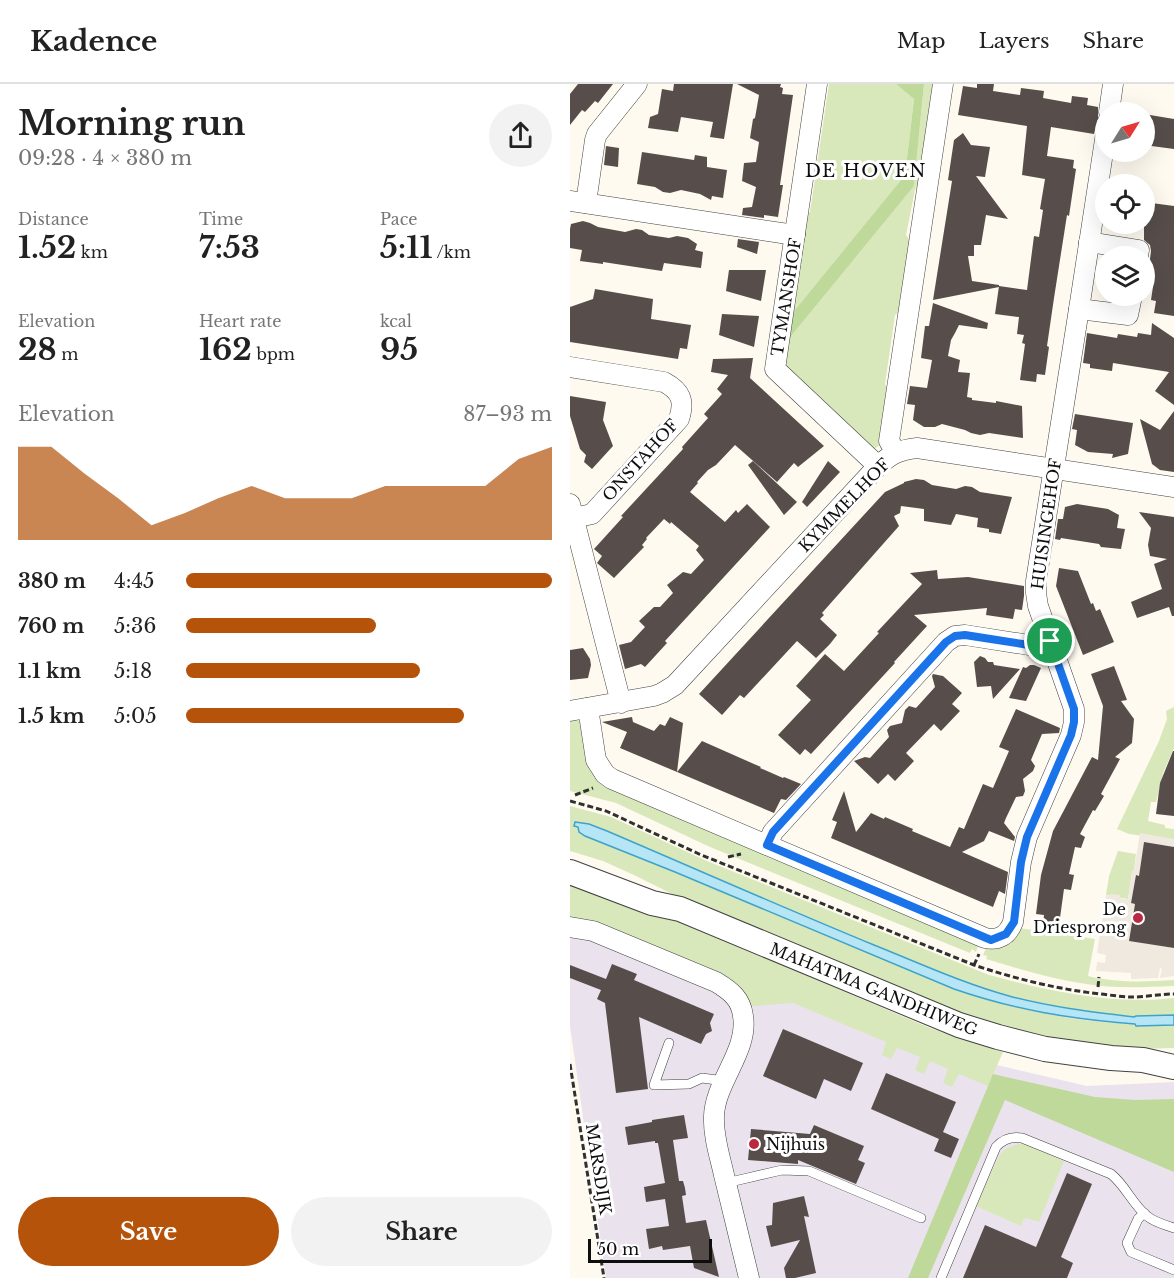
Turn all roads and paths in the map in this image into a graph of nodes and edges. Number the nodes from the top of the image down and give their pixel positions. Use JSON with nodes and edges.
{"nodes":[{"id":1,"x":637,"y":84,"type":"edge"},
{"id":2,"x":818,"y":84,"type":"edge"},
{"id":3,"x":943,"y":84,"type":"edge"},
{"id":4,"x":1113,"y":84,"type":"edge"},
{"id":5,"x":1110,"y":102,"type":"edge"},
{"id":6,"x":1102,"y":162,"type":"edge"},
{"id":7,"x":578,"y":202,"type":"edge"},
{"id":8,"x":795,"y":235,"type":"junction"},
{"id":9,"x":1089,"y":242,"type":"junction"},
{"id":10,"x":1114,"y":246,"type":"edge"},
{"id":11,"x":1130,"y":306,"type":"edge"},
{"id":12,"x":1079,"y":309,"type":"junction"},
{"id":13,"x":570,"y":367,"type":"edge"},
{"id":14,"x":896,"y":452,"type":"junction"},
{"id":15,"x":878,"y":466,"type":"junction"},
{"id":16,"x":1053,"y":468,"type":"junction"},
{"id":17,"x":1174,"y":487,"type":"edge"},
{"id":18,"x":572,"y":511,"type":"edge"},
{"id":19,"x":1050,"y":641,"type":"junction"},
{"id":20,"x":621,"y":703,"type":"junction"},
{"id":21,"x":579,"y":709,"type":"edge"},
{"id":22,"x":570,"y":801,"type":"edge"},
{"id":23,"x":767,"y":845,"type":"junction"},
{"id":24,"x":570,"y":856,"type":"edge"},
{"id":25,"x":570,"y":872,"type":"edge"},
{"id":26,"x":680,"y":909,"type":"junction"},
{"id":27,"x":570,"y":927,"type":"edge"},
{"id":28,"x":1099,"y":977,"type":"dead end"},
{"id":29,"x":1098,"y":987,"type":"dead end"},
{"id":30,"x":1174,"y":994,"type":"edge"},
{"id":31,"x":669,"y":1043,"type":"dead end"},
{"id":32,"x":1174,"y":1054,"type":"edge"},
{"id":33,"x":1143,"y":1060,"type":"junction"},
{"id":34,"x":570,"y":1064,"type":"edge"},
{"id":35,"x":1174,"y":1067,"type":"edge"},
{"id":36,"x":723,"y":1081,"type":"junction"},
{"id":37,"x":726,"y":1183,"type":"junction"},
{"id":38,"x":1144,"y":1212,"type":"junction"},
{"id":39,"x":921,"y":1218,"type":"dead end"},
{"id":40,"x":1174,"y":1228,"type":"edge"},
{"id":41,"x":1174,"y":1270,"type":"edge"},
{"id":42,"x":604,"y":1278,"type":"edge"},
{"id":43,"x":749,"y":1278,"type":"edge"},
{"id":44,"x":941,"y":1278,"type":"edge"}],
"edges":[{"from":1,"to":7,"type":"street"},
{"from":2,"to":8,"type":"street","name":"TYMANSHOF"},
{"from":3,"to":14,"type":"street"},
{"from":4,"to":5,"type":"street"},
{"from":6,"to":9,"type":"street","name":"HUISINGEHOF"},
{"from":7,"to":8,"type":"street"},
{"from":8,"to":15,"type":"street","name":"TYMANSHOF"},
{"from":9,"to":10,"type":"street"},
{"from":9,"to":12,"type":"street","name":"HUISINGEHOF"},
{"from":11,"to":12,"type":"street"},
{"from":12,"to":16,"type":"street","name":"HUISINGEHOF"},
{"from":13,"to":18,"type":"street","name":"ONSTAHOF"},
{"from":14,"to":15,"type":"street","name":"KYMMELHOF"},
{"from":14,"to":16,"type":"street","name":"KYMMELHOF"},
{"from":15,"to":20,"type":"street","name":"KYMMELHOF"},
{"from":16,"to":17,"type":"street","name":"KYMMELHOF"},
{"from":16,"to":19,"type":"street","name":"HUISINGEHOF"},
{"from":18,"to":20,"type":"street","name":"ONSTAHOF"},
{"from":19,"to":23,"type":"street"},
{"from":19,"to":23,"type":"street","name":"HUISINGEHOF"},
{"from":20,"to":21,"type":"street","name":"KYMMELHOF"},
{"from":21,"to":23,"type":"street","name":"HUISINGEHOF"},
{"from":22,"to":30,"type":"path"},
{"from":24,"to":26,"type":"street","name":"MAHATMA GANDHIWEG"},
{"from":25,"to":26,"type":"street","name":"MAHATMA GANDHIWEG"},
{"from":26,"to":33,"type":"street","name":"MAHATMA GANDHIWEG"},
{"from":27,"to":36,"type":"street"},
{"from":28,"to":29,"type":"path"},
{"from":31,"to":36,"type":"lane"},
{"from":32,"to":33,"type":"street","name":"MAHATMA GANDHIWEG"},
{"from":33,"to":35,"type":"street","name":"MAHATMA GANDHIWEG"},
{"from":34,"to":42,"type":"path","name":"MARSDIJK"},
{"from":36,"to":37,"type":"street"},
{"from":37,"to":39,"type":"lane"},
{"from":37,"to":43,"type":"street"},
{"from":38,"to":40,"type":"lane"},
{"from":38,"to":41,"type":"lane"},
{"from":38,"to":44,"type":"lane"}]}
